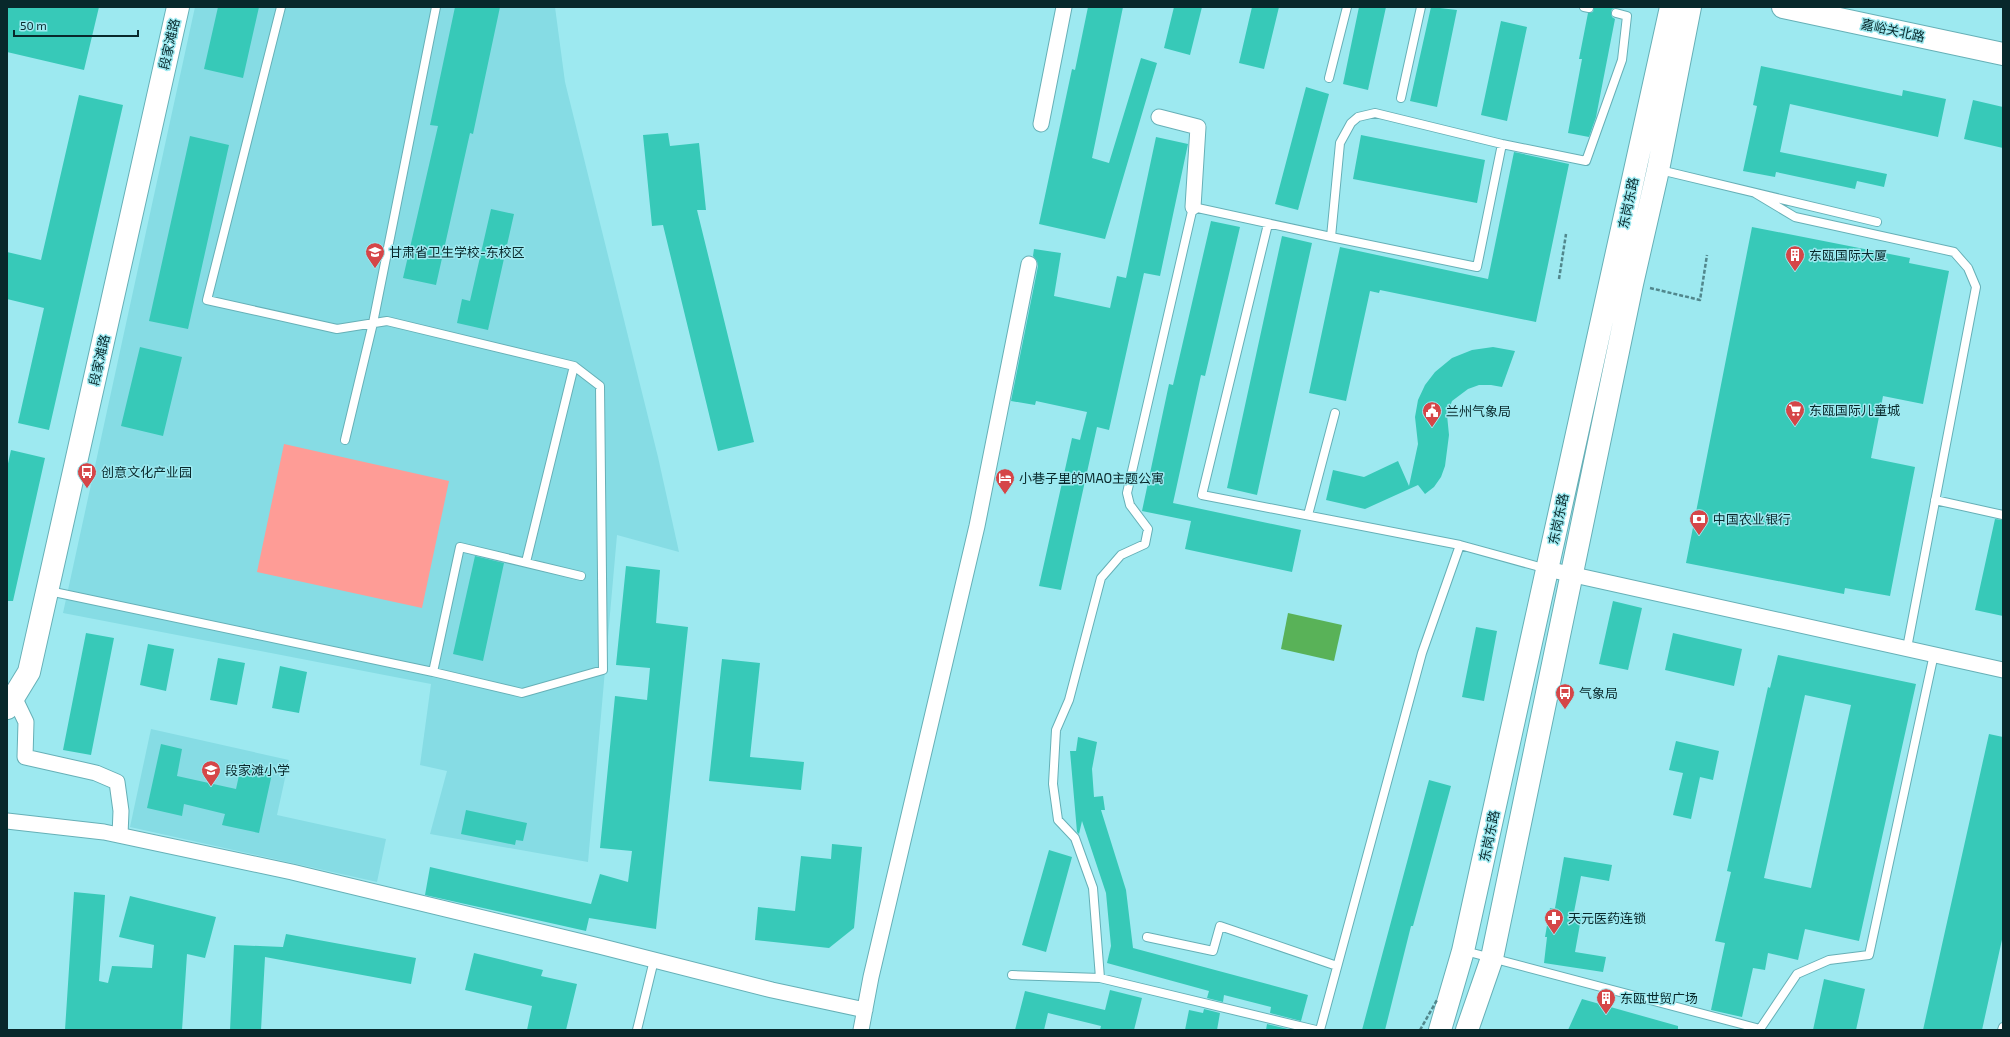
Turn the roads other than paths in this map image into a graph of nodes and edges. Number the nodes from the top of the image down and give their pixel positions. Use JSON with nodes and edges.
{"nodes":[{"id":1,"x":178,"y":7,"type":"edge"},
{"id":2,"x":281,"y":7,"type":"edge"},
{"id":3,"x":436,"y":7,"type":"edge"},
{"id":4,"x":1064,"y":7,"type":"edge"},
{"id":5,"x":1347,"y":7,"type":"edge"},
{"id":6,"x":1420,"y":7,"type":"edge"},
{"id":7,"x":1671,"y":7,"type":"edge"},
{"id":8,"x":1690,"y":7,"type":"edge"},
{"id":9,"x":1783,"y":7,"type":"edge"},
{"id":10,"x":1616,"y":13,"type":"dead end"},
{"id":11,"x":2003,"y":54,"type":"edge"},
{"id":12,"x":1328,"y":78,"type":"dead end"},
{"id":13,"x":1401,"y":98,"type":"dead end"},
{"id":14,"x":1159,"y":116,"type":"dead end"},
{"id":15,"x":1041,"y":124,"type":"dead end"},
{"id":16,"x":1502,"y":144,"type":"junction"},
{"id":17,"x":1658,"y":170,"type":"junction"},
{"id":18,"x":1755,"y":193,"type":"junction"},
{"id":19,"x":1193,"y":207,"type":"junction"},
{"id":20,"x":1877,"y":222,"type":"dead end"},
{"id":21,"x":1268,"y":224,"type":"junction"},
{"id":22,"x":1331,"y":237,"type":"junction"},
{"id":23,"x":1029,"y":264,"type":"dead end"},
{"id":24,"x":373,"y":323,"type":"junction"},
{"id":25,"x":574,"y":366,"type":"junction"},
{"id":26,"x":1335,"y":412,"type":"dead end"},
{"id":27,"x":345,"y":440,"type":"dead end"},
{"id":28,"x":1935,"y":500,"type":"junction"},
{"id":29,"x":1308,"y":515,"type":"junction"},
{"id":30,"x":2003,"y":516,"type":"edge"},
{"id":31,"x":1460,"y":545,"type":"junction"},
{"id":32,"x":526,"y":562,"type":"junction"},
{"id":33,"x":1547,"y":569,"type":"junction"},
{"id":34,"x":1573,"y":575,"type":"junction"},
{"id":35,"x":581,"y":576,"type":"dead end"},
{"id":36,"x":47,"y":591,"type":"junction"},
{"id":37,"x":1907,"y":648,"type":"junction"},
{"id":38,"x":1934,"y":654,"type":"junction"},
{"id":39,"x":2003,"y":670,"type":"edge"},
{"id":40,"x":433,"y":672,"type":"junction"},
{"id":41,"x":10,"y":703,"type":"edge"},
{"id":42,"x":7,"y":821,"type":"edge"},
{"id":43,"x":120,"y":835,"type":"junction"},
{"id":44,"x":1147,"y":937,"type":"dead end"},
{"id":45,"x":1464,"y":950,"type":"junction"},
{"id":46,"x":1492,"y":958,"type":"junction"},
{"id":47,"x":654,"y":960,"type":"junction"},
{"id":48,"x":1337,"y":966,"type":"junction"},
{"id":49,"x":1012,"y":975,"type":"dead end"},
{"id":50,"x":1100,"y":978,"type":"junction"},
{"id":51,"x":864,"y":1010,"type":"junction"},
{"id":52,"x":2003,"y":1027,"type":"edge"},
{"id":53,"x":637,"y":1030,"type":"edge"},
{"id":54,"x":861,"y":1030,"type":"edge"},
{"id":55,"x":1316,"y":1030,"type":"edge"},
{"id":56,"x":1320,"y":1030,"type":"edge"},
{"id":57,"x":1440,"y":1030,"type":"edge"},
{"id":58,"x":1467,"y":1030,"type":"edge"},
{"id":59,"x":2002,"y":1030,"type":"edge"}],
"edges":[{"from":1,"to":36,"type":"main road","name":"段家滩路"},
{"from":2,"to":24,"type":"lane"},
{"from":3,"to":24,"type":"lane"},
{"from":4,"to":15,"type":"street"},
{"from":5,"to":12,"type":"lane"},
{"from":6,"to":13,"type":"lane"},
{"from":7,"to":33,"type":"main road","name":"东岗东路"},
{"from":8,"to":17,"type":"main road","name":"东岗东路"},
{"from":9,"to":11,"type":"main road","name":"嘉峪关北路"},
{"from":10,"to":16,"type":"lane"},
{"from":14,"to":19,"type":"street"},
{"from":16,"to":22,"type":"lane"},
{"from":16,"to":22,"type":"lane"},
{"from":17,"to":18,"type":"lane"},
{"from":17,"to":34,"type":"main road","name":"东岗东路"},
{"from":18,"to":20,"type":"lane"},
{"from":18,"to":28,"type":"lane"},
{"from":19,"to":21,"type":"lane"},
{"from":19,"to":50,"type":"lane"},
{"from":21,"to":22,"type":"lane"},
{"from":21,"to":29,"type":"lane"},
{"from":23,"to":51,"type":"street"},
{"from":24,"to":25,"type":"lane"},
{"from":24,"to":27,"type":"lane"},
{"from":25,"to":32,"type":"lane"},
{"from":25,"to":40,"type":"lane"},
{"from":26,"to":29,"type":"lane"},
{"from":28,"to":30,"type":"lane"},
{"from":28,"to":37,"type":"lane"},
{"from":29,"to":31,"type":"lane"},
{"from":31,"to":33,"type":"lane"},
{"from":31,"to":48,"type":"lane"},
{"from":32,"to":35,"type":"lane"},
{"from":32,"to":40,"type":"lane"},
{"from":33,"to":34,"type":"street"},
{"from":33,"to":45,"type":"main road","name":"东岗东路"},
{"from":34,"to":37,"type":"street"},
{"from":34,"to":46,"type":"main road","name":"东岗东路"},
{"from":36,"to":40,"type":"lane"},
{"from":36,"to":41,"type":"main road","name":"段家滩路"},
{"from":37,"to":38,"type":"street"},
{"from":38,"to":39,"type":"street"},
{"from":38,"to":46,"type":"lane"},
{"from":41,"to":43,"type":"street"},
{"from":42,"to":43,"type":"street"},
{"from":43,"to":47,"type":"street"},
{"from":44,"to":48,"type":"lane"},
{"from":45,"to":46,"type":"lane"},
{"from":45,"to":57,"type":"main road","name":"东岗东路"},
{"from":46,"to":58,"type":"main road","name":"东岗东路"},
{"from":47,"to":51,"type":"street"},
{"from":47,"to":53,"type":"lane"},
{"from":48,"to":56,"type":"lane"},
{"from":49,"to":50,"type":"lane"},
{"from":50,"to":55,"type":"lane"},
{"from":51,"to":54,"type":"street"},
{"from":52,"to":59,"type":"lane"}]}
